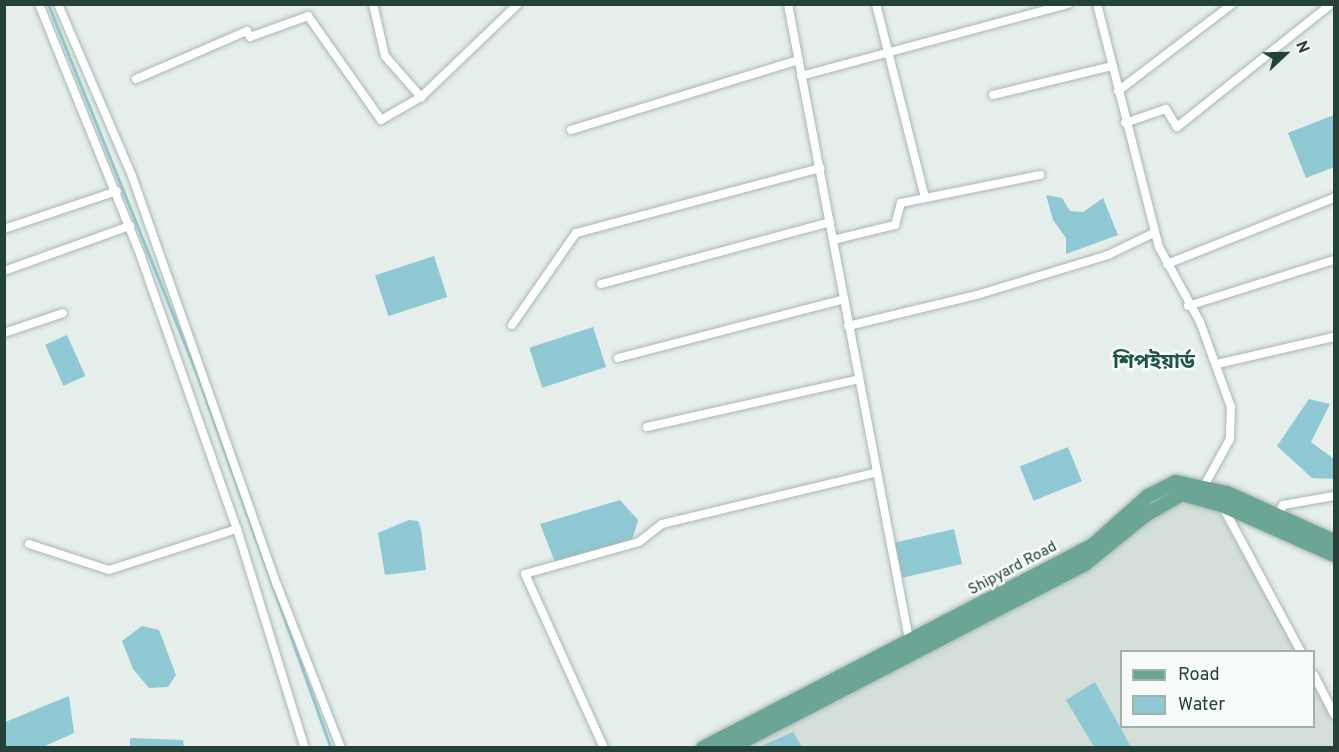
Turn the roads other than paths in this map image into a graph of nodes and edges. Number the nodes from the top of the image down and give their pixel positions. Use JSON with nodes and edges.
{"nodes":[{"id":1,"x":39,"y":4,"type":"edge"},
{"id":2,"x":58,"y":4,"type":"edge"},
{"id":3,"x":373,"y":4,"type":"edge"},
{"id":4,"x":518,"y":4,"type":"edge"},
{"id":5,"x":788,"y":4,"type":"edge"},
{"id":6,"x":876,"y":4,"type":"edge"},
{"id":7,"x":1068,"y":4,"type":"edge"},
{"id":8,"x":1097,"y":4,"type":"edge"},
{"id":9,"x":1232,"y":4,"type":"edge"},
{"id":10,"x":1331,"y":4,"type":"edge"},
{"id":11,"x":885,"y":53,"type":"junction"},
{"id":12,"x":798,"y":60,"type":"junction"},
{"id":13,"x":1112,"y":66,"type":"junction"},
{"id":14,"x":801,"y":76,"type":"junction"},
{"id":15,"x":136,"y":79,"type":"dead end"},
{"id":16,"x":1118,"y":91,"type":"junction"},
{"id":17,"x":993,"y":95,"type":"dead end"},
{"id":18,"x":421,"y":97,"type":"junction"},
{"id":19,"x":1125,"y":123,"type":"junction"},
{"id":20,"x":571,"y":130,"type":"dead end"},
{"id":21,"x":820,"y":168,"type":"junction"},
{"id":22,"x":1040,"y":175,"type":"dead end"},
{"id":23,"x":117,"y":191,"type":"junction"},
{"id":24,"x":925,"y":197,"type":"junction"},
{"id":25,"x":1335,"y":198,"type":"edge"},
{"id":26,"x":830,"y":222,"type":"junction"},
{"id":27,"x":130,"y":226,"type":"junction"},
{"id":28,"x":4,"y":229,"type":"edge"},
{"id":29,"x":1154,"y":233,"type":"junction"},
{"id":30,"x":833,"y":240,"type":"junction"},
{"id":31,"x":1335,"y":260,"type":"edge"},
{"id":32,"x":1167,"y":264,"type":"junction"},
{"id":33,"x":4,"y":271,"type":"edge"},
{"id":34,"x":601,"y":284,"type":"dead end"},
{"id":35,"x":844,"y":299,"type":"junction"},
{"id":36,"x":1188,"y":306,"type":"junction"},
{"id":37,"x":63,"y":313,"type":"dead end"},
{"id":38,"x":512,"y":326,"type":"dead end"},
{"id":39,"x":848,"y":326,"type":"junction"},
{"id":40,"x":4,"y":333,"type":"edge"},
{"id":41,"x":1335,"y":337,"type":"edge"},
{"id":42,"x":618,"y":358,"type":"dead end"},
{"id":43,"x":1217,"y":364,"type":"junction"},
{"id":44,"x":855,"y":380,"type":"junction"},
{"id":45,"x":647,"y":428,"type":"dead end"},
{"id":46,"x":875,"y":473,"type":"junction"},
{"id":47,"x":1204,"y":486,"type":"junction"},
{"id":48,"x":1335,"y":496,"type":"edge"},
{"id":49,"x":1222,"y":505,"type":"junction"},
{"id":50,"x":1277,"y":517,"type":"junction"},
{"id":51,"x":237,"y":529,"type":"junction"},
{"id":52,"x":1335,"y":541,"type":"edge"},
{"id":53,"x":29,"y":544,"type":"dead end"},
{"id":54,"x":1335,"y":555,"type":"edge"},
{"id":55,"x":911,"y":648,"type":"junction"},
{"id":56,"x":1299,"y":650,"type":"edge"},
{"id":57,"x":1315,"y":677,"type":"edge"},
{"id":58,"x":1335,"y":714,"type":"edge"},
{"id":59,"x":305,"y":747,"type":"edge"},
{"id":60,"x":341,"y":747,"type":"edge"},
{"id":61,"x":604,"y":747,"type":"edge"},
{"id":62,"x":703,"y":747,"type":"edge"},
{"id":63,"x":730,"y":747,"type":"edge"}],
"edges":[{"from":1,"to":23,"type":"street"},
{"from":2,"to":60,"type":"street"},
{"from":3,"to":18,"type":"street"},
{"from":4,"to":18,"type":"street"},
{"from":5,"to":12,"type":"street"},
{"from":6,"to":11,"type":"street"},
{"from":7,"to":11,"type":"street"},
{"from":8,"to":13,"type":"street"},
{"from":9,"to":16,"type":"street"},
{"from":10,"to":19,"type":"street"},
{"from":11,"to":14,"type":"street"},
{"from":11,"to":24,"type":"street"},
{"from":12,"to":14,"type":"street"},
{"from":12,"to":20,"type":"street"},
{"from":13,"to":16,"type":"street"},
{"from":13,"to":17,"type":"street"},
{"from":14,"to":21,"type":"street"},
{"from":15,"to":18,"type":"street"},
{"from":16,"to":19,"type":"street"},
{"from":19,"to":29,"type":"street"},
{"from":21,"to":26,"type":"street"},
{"from":21,"to":38,"type":"street"},
{"from":22,"to":24,"type":"street"},
{"from":23,"to":27,"type":"street"},
{"from":23,"to":28,"type":"street"},
{"from":24,"to":30,"type":"street"},
{"from":25,"to":32,"type":"street"},
{"from":26,"to":30,"type":"street"},
{"from":26,"to":34,"type":"street"},
{"from":27,"to":33,"type":"street"},
{"from":27,"to":51,"type":"street"},
{"from":29,"to":32,"type":"street"},
{"from":29,"to":39,"type":"street"},
{"from":30,"to":35,"type":"street"},
{"from":31,"to":36,"type":"street"},
{"from":32,"to":36,"type":"street"},
{"from":35,"to":39,"type":"street"},
{"from":35,"to":42,"type":"street"},
{"from":36,"to":43,"type":"street"},
{"from":37,"to":40,"type":"street"},
{"from":39,"to":44,"type":"street"},
{"from":41,"to":43,"type":"street"},
{"from":43,"to":47,"type":"street"},
{"from":44,"to":45,"type":"street"},
{"from":44,"to":46,"type":"street"},
{"from":46,"to":55,"type":"street"},
{"from":46,"to":61,"type":"street"},
{"from":47,"to":50,"type":"main road","name":"Shipyard Road"},
{"from":47,"to":55,"type":"main road","name":"Shipyard Road"},
{"from":48,"to":50,"type":"street"},
{"from":49,"to":54,"type":"main road"},
{"from":49,"to":55,"type":"main road","name":"Shipyard Road"},
{"from":49,"to":56,"type":"street"},
{"from":50,"to":52,"type":"main road","name":"Shipyard Road"},
{"from":51,"to":53,"type":"street"},
{"from":51,"to":59,"type":"street"},
{"from":55,"to":62,"type":"main road","name":"Shipyard Road"},
{"from":55,"to":63,"type":"main road","name":"Shipyard Road"},
{"from":57,"to":58,"type":"street"}]}
